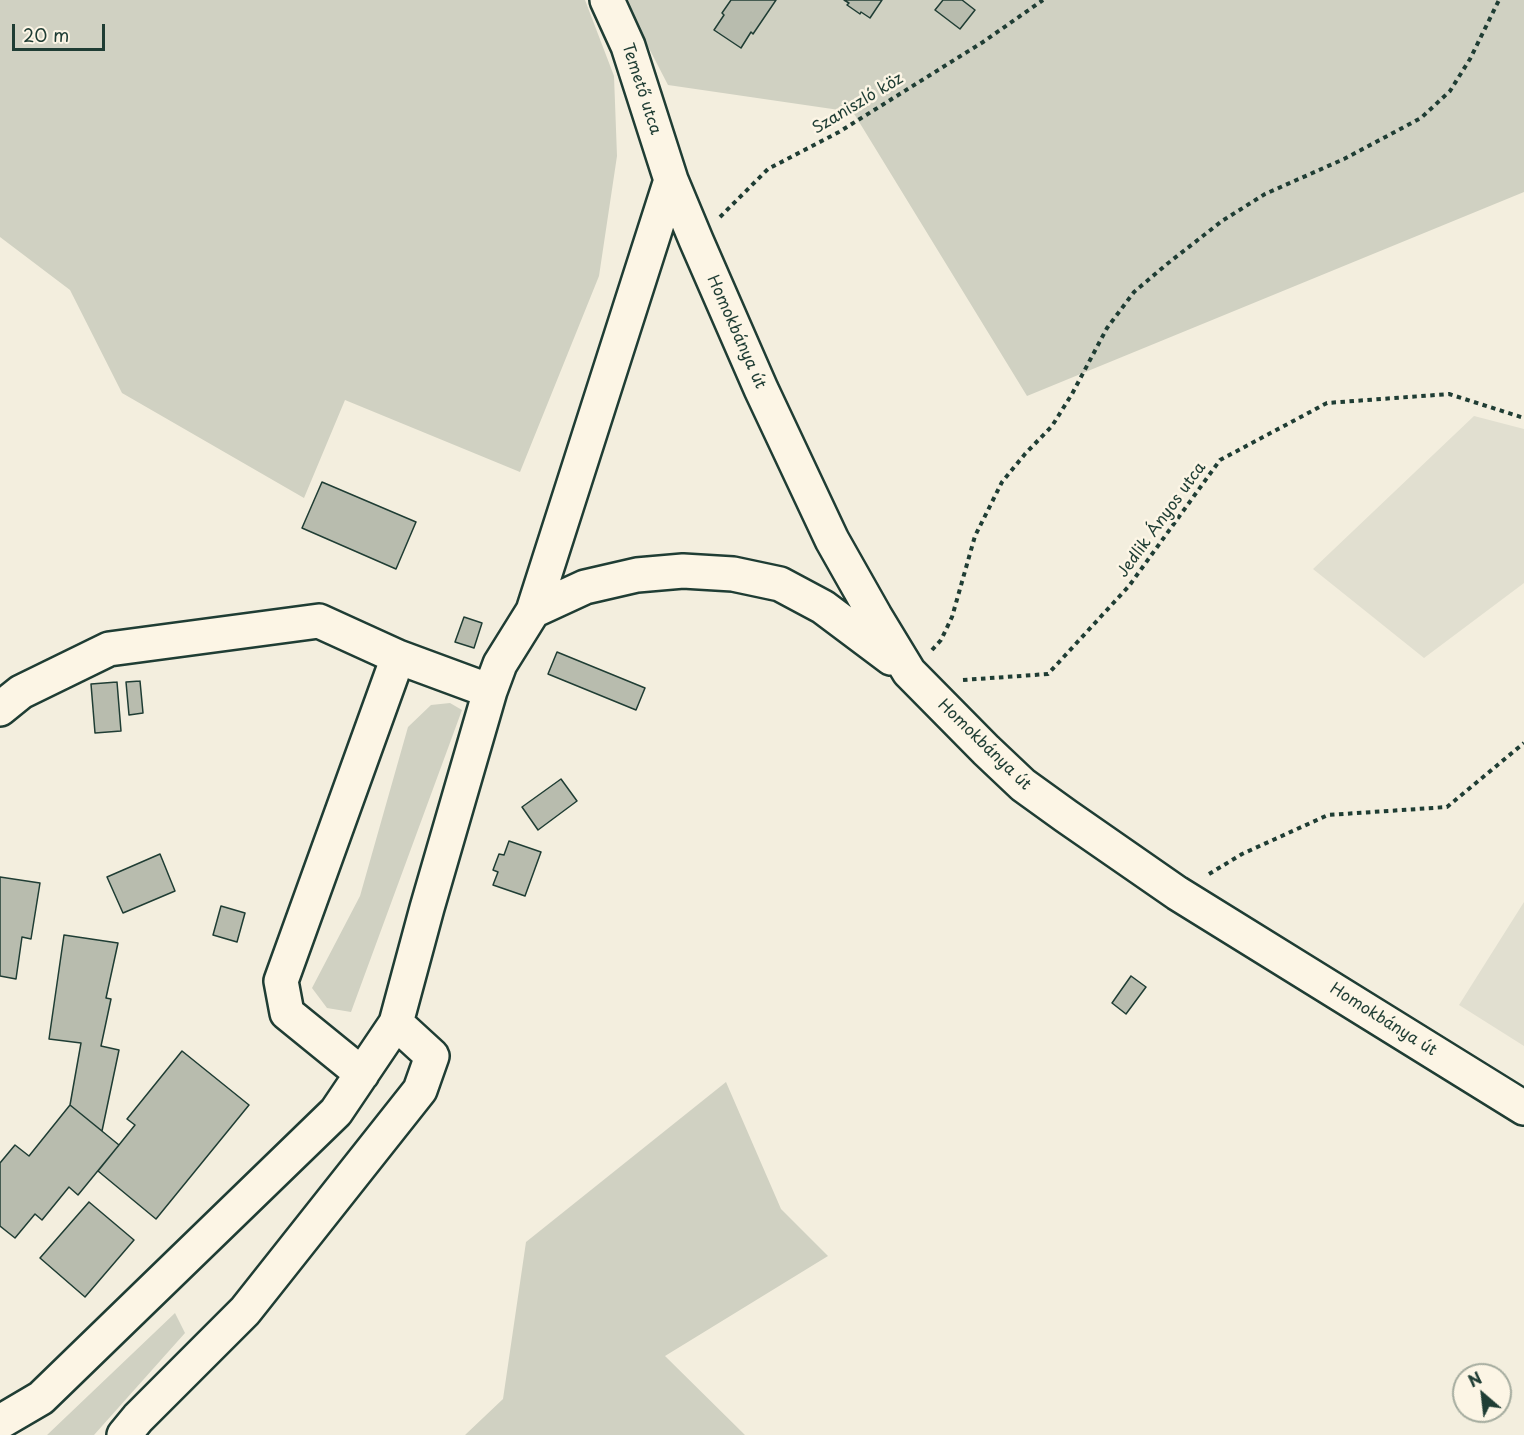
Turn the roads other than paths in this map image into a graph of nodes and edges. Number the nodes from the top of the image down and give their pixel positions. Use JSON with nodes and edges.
{"nodes":[{"id":1,"x":607,"y":0,"type":"edge"},
{"id":2,"x":672,"y":180,"type":"junction"},
{"id":3,"x":533,"y":611,"type":"junction"},
{"id":4,"x":398,"y":657,"type":"junction"},
{"id":5,"x":909,"y":672,"type":"junction"},
{"id":6,"x":490,"y":691,"type":"junction"},
{"id":7,"x":0,"y":709,"type":"edge"},
{"id":8,"x":396,"y":1023,"type":"junction"},
{"id":9,"x":362,"y":1074,"type":"junction"},
{"id":10,"x":1524,"y":1108,"type":"edge"},
{"id":11,"x":0,"y":1422,"type":"edge"},
{"id":12,"x":124,"y":1435,"type":"edge"}],
"edges":[{"from":1,"to":2,"type":"street","name":"Temető utca"},
{"from":2,"to":3,"type":"street"},
{"from":2,"to":5,"type":"street","name":"Homokbánya út"},
{"from":3,"to":5,"type":"street"},
{"from":3,"to":6,"type":"street"},
{"from":4,"to":6,"type":"street"},
{"from":4,"to":7,"type":"street"},
{"from":4,"to":9,"type":"street"},
{"from":5,"to":10,"type":"street","name":"Homokbánya út"},
{"from":6,"to":8,"type":"street"},
{"from":8,"to":9,"type":"street"},
{"from":8,"to":12,"type":"street"},
{"from":9,"to":11,"type":"street"}]}
